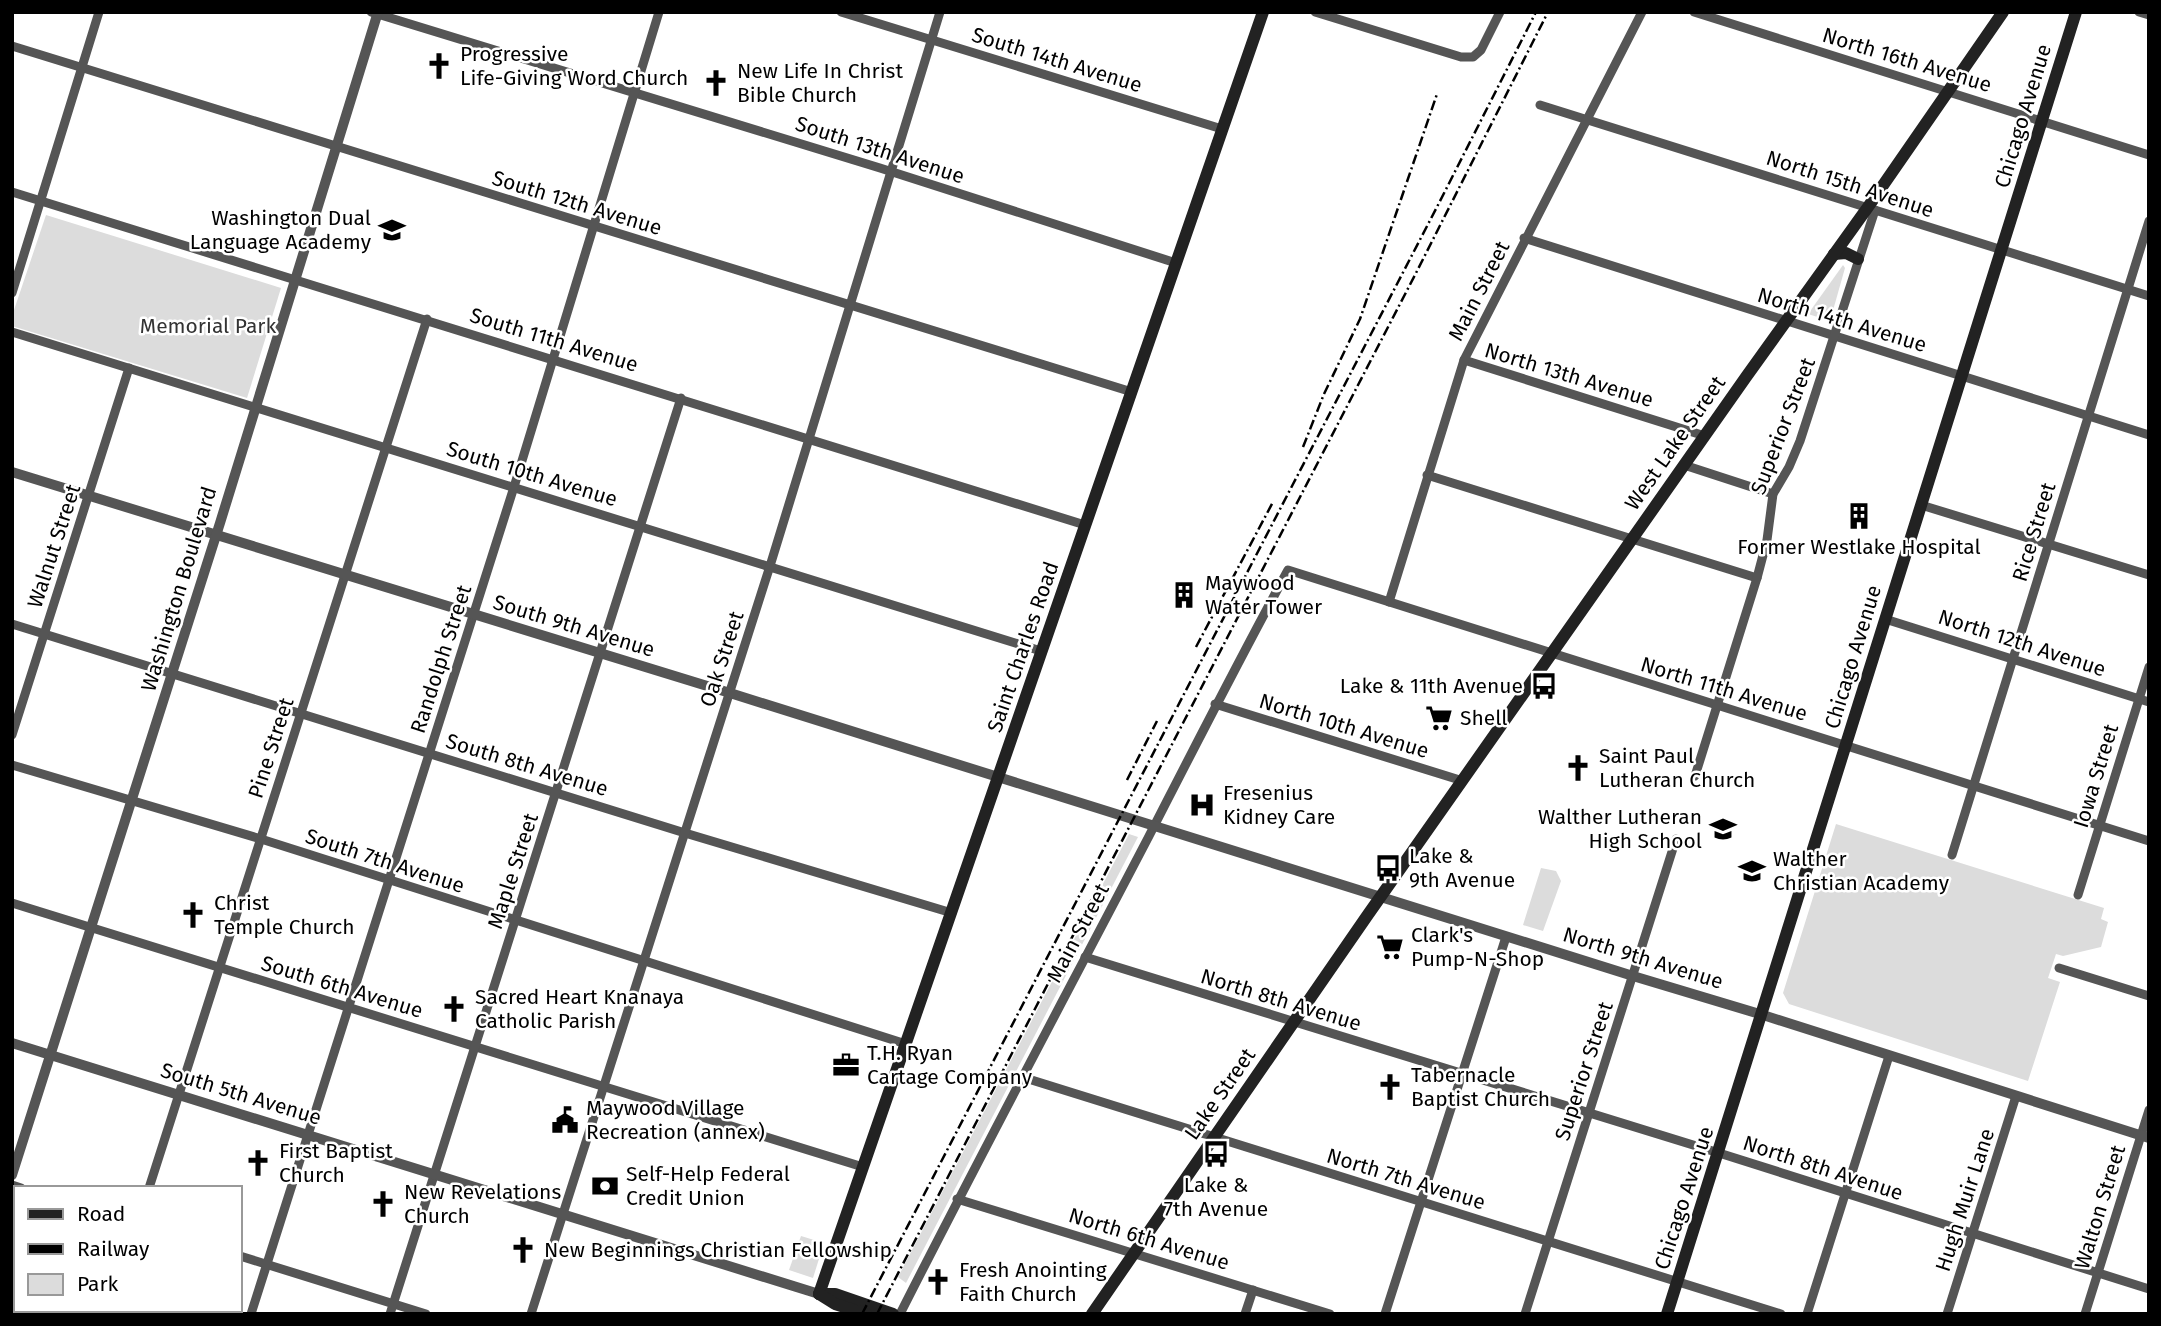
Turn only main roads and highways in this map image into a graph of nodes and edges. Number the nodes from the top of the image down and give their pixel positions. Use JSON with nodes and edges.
{"nodes":[{"id":1,"x":1263,"y":12,"type":"edge"},
{"id":2,"x":2003,"y":12,"type":"edge"},
{"id":3,"x":2076,"y":12,"type":"edge"},
{"id":4,"x":1834,"y":254,"type":"junction"},
{"id":5,"x":1858,"y":259,"type":"road end"},
{"id":6,"x":1381,"y":898,"type":"joint"},
{"id":7,"x":819,"y":1294,"type":"joint"},
{"id":8,"x":869,"y":1310,"type":"edge"},
{"id":9,"x":893,"y":1314,"type":"edge"},
{"id":10,"x":1092,"y":1314,"type":"edge"},
{"id":11,"x":1667,"y":1314,"type":"edge"}],
"edges":[{"from":1,"to":7,"type":"main road","name":"Saint Charles Road"},
{"from":2,"to":4,"type":"main road","name":"West Lake Street"},
{"from":3,"to":11,"type":"main road","name":"Chicago Avenue"},
{"from":4,"to":5,"type":"main road"},
{"from":4,"to":6,"type":"main road","name":"West Lake Street"},
{"from":6,"to":10,"type":"main road","name":"Lake Street"},
{"from":7,"to":8,"type":"main road","name":"South 5th Avenue"},
{"from":8,"to":9,"type":"main road","name":"South 5th Avenue"}]}
